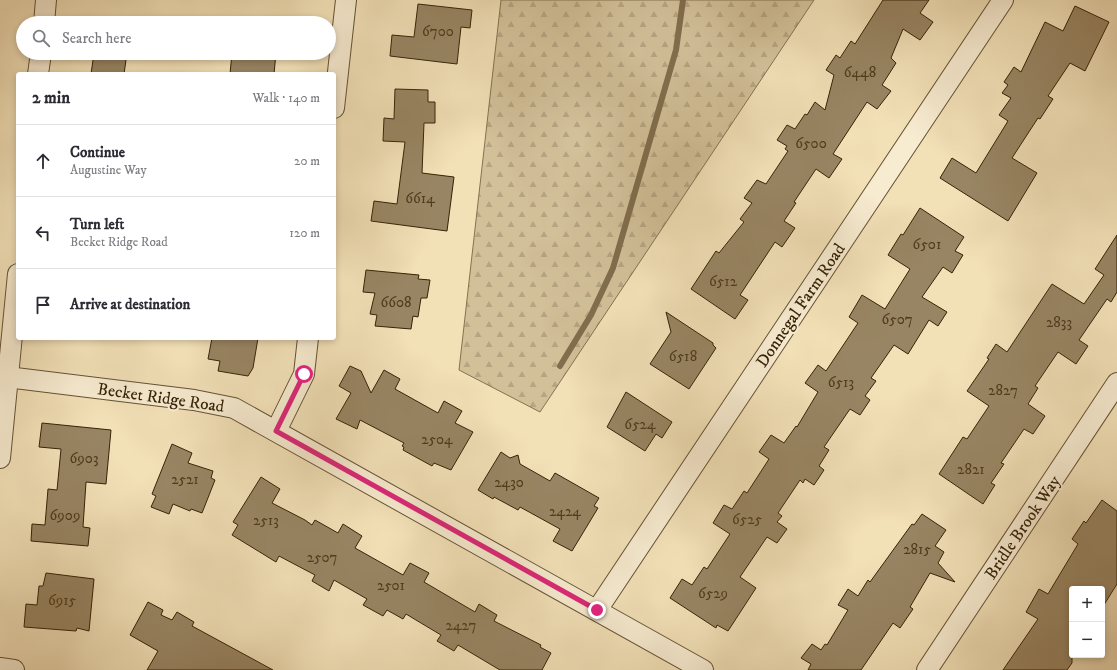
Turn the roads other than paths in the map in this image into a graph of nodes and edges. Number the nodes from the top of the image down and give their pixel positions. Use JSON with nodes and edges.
{"nodes":[{"id":1,"x":46,"y":0,"type":"edge"},
{"id":2,"x":346,"y":0,"type":"edge"},
{"id":3,"x":1003,"y":0,"type":"edge"},
{"id":4,"x":45,"y":16,"type":"edge"},
{"id":5,"x":39,"y":60,"type":"edge"},
{"id":6,"x":38,"y":72,"type":"edge"},
{"id":7,"x":336,"y":90,"type":"edge"},
{"id":8,"x":16,"y":295,"type":"edge"},
{"id":9,"x":308,"y":340,"type":"edge"},
{"id":10,"x":8,"y":377,"type":"junction"},
{"id":11,"x":1117,"y":383,"type":"edge"},
{"id":12,"x":276,"y":431,"type":"junction"},
{"id":13,"x":0,"y":458,"type":"edge"},
{"id":14,"x":597,"y":610,"type":"junction"},
{"id":15,"x":0,"y":668,"type":"edge"},
{"id":16,"x":14,"y":670,"type":"edge"},
{"id":17,"x":703,"y":670,"type":"edge"},
{"id":18,"x":927,"y":670,"type":"edge"}],
"edges":[{"from":1,"to":4,"type":"street"},
{"from":2,"to":7,"type":"street"},
{"from":3,"to":14,"type":"street","name":"Donnegal Farm Road"},
{"from":5,"to":6,"type":"street"},
{"from":8,"to":10,"type":"street"},
{"from":9,"to":12,"type":"street"},
{"from":10,"to":12,"type":"street","name":"Becket Ridge Road"},
{"from":10,"to":13,"type":"street"},
{"from":11,"to":18,"type":"street","name":"Bridle Brook Way"},
{"from":12,"to":14,"type":"street","name":"Becket Ridge Road"},
{"from":14,"to":17,"type":"street","name":"Becket Ridge Road"},
{"from":15,"to":16,"type":"street"}]}
